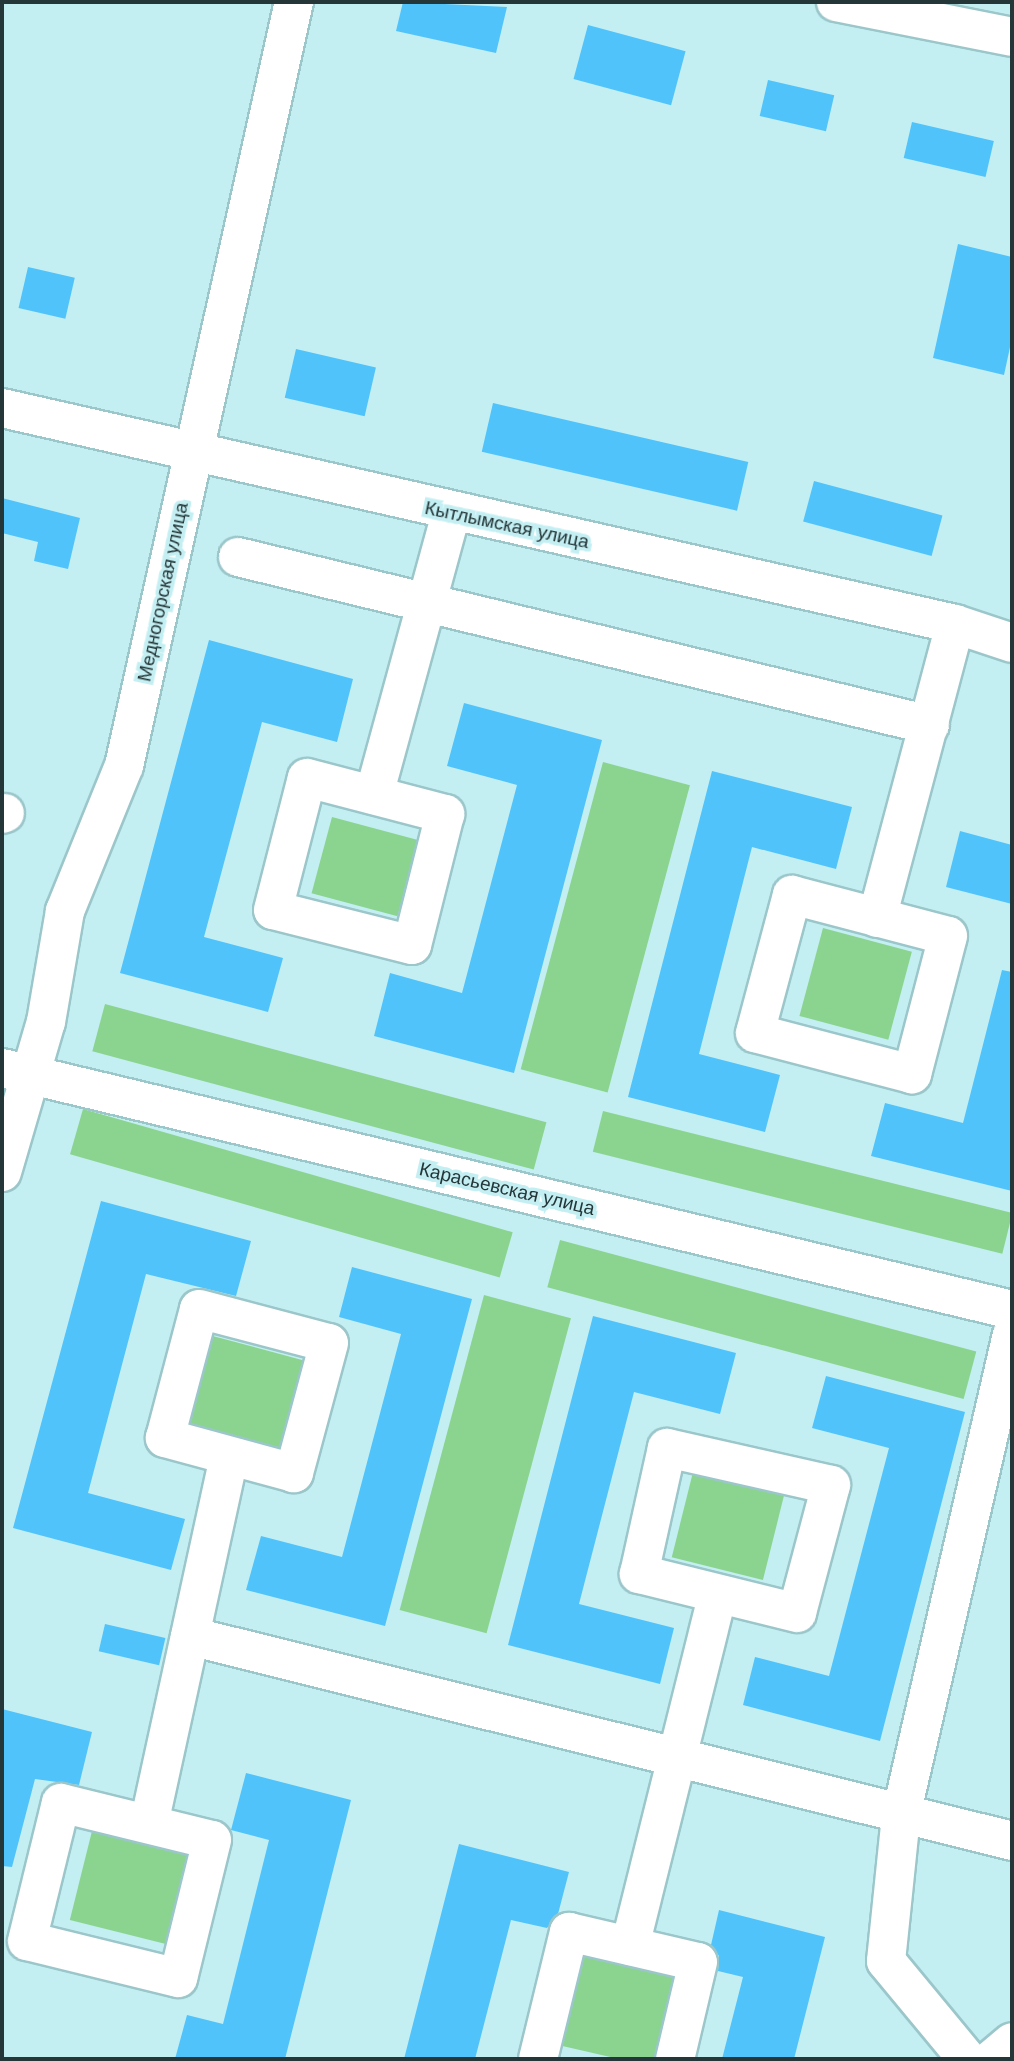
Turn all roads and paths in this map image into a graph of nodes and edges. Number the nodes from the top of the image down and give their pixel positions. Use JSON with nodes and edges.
{"nodes":[{"id":1,"x":294,"y":2,"type":"edge"},
{"id":2,"x":836,"y":2,"type":"edge"},
{"id":3,"x":1012,"y":37,"type":"edge"},
{"id":4,"x":2,"y":408,"type":"edge"},
{"id":5,"x":193,"y":454,"type":"junction"},
{"id":6,"x":451,"y":513,"type":"junction"},
{"id":7,"x":238,"y":557,"type":"dead end"},
{"id":8,"x":427,"y":606,"type":"junction"},
{"id":9,"x":956,"y":624,"type":"junction"},
{"id":10,"x":1012,"y":643,"type":"edge"},
{"id":11,"x":930,"y":725,"type":"junction"},
{"id":12,"x":374,"y":795,"type":"junction"},
{"id":13,"x":877,"y":918,"type":"junction"},
{"id":14,"x":16,"y":1071,"type":"edge"},
{"id":15,"x":2,"y":1172,"type":"edge"},
{"id":16,"x":1012,"y":1310,"type":"edge"},
{"id":17,"x":1012,"y":1336,"type":"edge"},
{"id":18,"x":229,"y":1457,"type":"junction"},
{"id":19,"x":718,"y":1597,"type":"junction"},
{"id":20,"x":190,"y":1636,"type":"junction"},
{"id":21,"x":676,"y":1760,"type":"junction"},
{"id":22,"x":901,"y":1815,"type":"junction"},
{"id":23,"x":149,"y":1824,"type":"junction"},
{"id":24,"x":1012,"y":1841,"type":"edge"},
{"id":25,"x":631,"y":1946,"type":"junction"},
{"id":26,"x":992,"y":2055,"type":"edge"},
{"id":27,"x":538,"y":2059,"type":"edge"},
{"id":28,"x":675,"y":2059,"type":"edge"}],
"edges":[{"from":1,"to":5,"type":"street","name":"Медногорская улица"},
{"from":2,"to":3,"type":"street"},
{"from":4,"to":5,"type":"street","name":"Кытлымская улица"},
{"from":5,"to":6,"type":"street","name":"Кытлымская улица"},
{"from":5,"to":14,"type":"street","name":"Медногорская улица"},
{"from":6,"to":8,"type":"street"},
{"from":6,"to":9,"type":"street","name":"Кытлымская улица"},
{"from":7,"to":8,"type":"street"},
{"from":8,"to":11,"type":"street"},
{"from":8,"to":12,"type":"street"},
{"from":9,"to":10,"type":"street","name":"Кытлымская улица"},
{"from":9,"to":11,"type":"street"},
{"from":11,"to":13,"type":"street"},
{"from":12,"to":12,"type":"street"},
{"from":13,"to":13,"type":"street"},
{"from":14,"to":15,"type":"street","name":"Медногорская улица"},
{"from":14,"to":16,"type":"street","name":"Карасьевская улица"},
{"from":17,"to":22,"type":"street"},
{"from":18,"to":18,"type":"street"},
{"from":18,"to":20,"type":"street"},
{"from":19,"to":19,"type":"street"},
{"from":19,"to":21,"type":"street"},
{"from":20,"to":21,"type":"street"},
{"from":20,"to":23,"type":"street"},
{"from":21,"to":22,"type":"street"},
{"from":21,"to":25,"type":"street"},
{"from":22,"to":24,"type":"street"},
{"from":22,"to":26,"type":"street"},
{"from":23,"to":23,"type":"street"},
{"from":25,"to":27,"type":"street"},
{"from":25,"to":28,"type":"street"}]}
